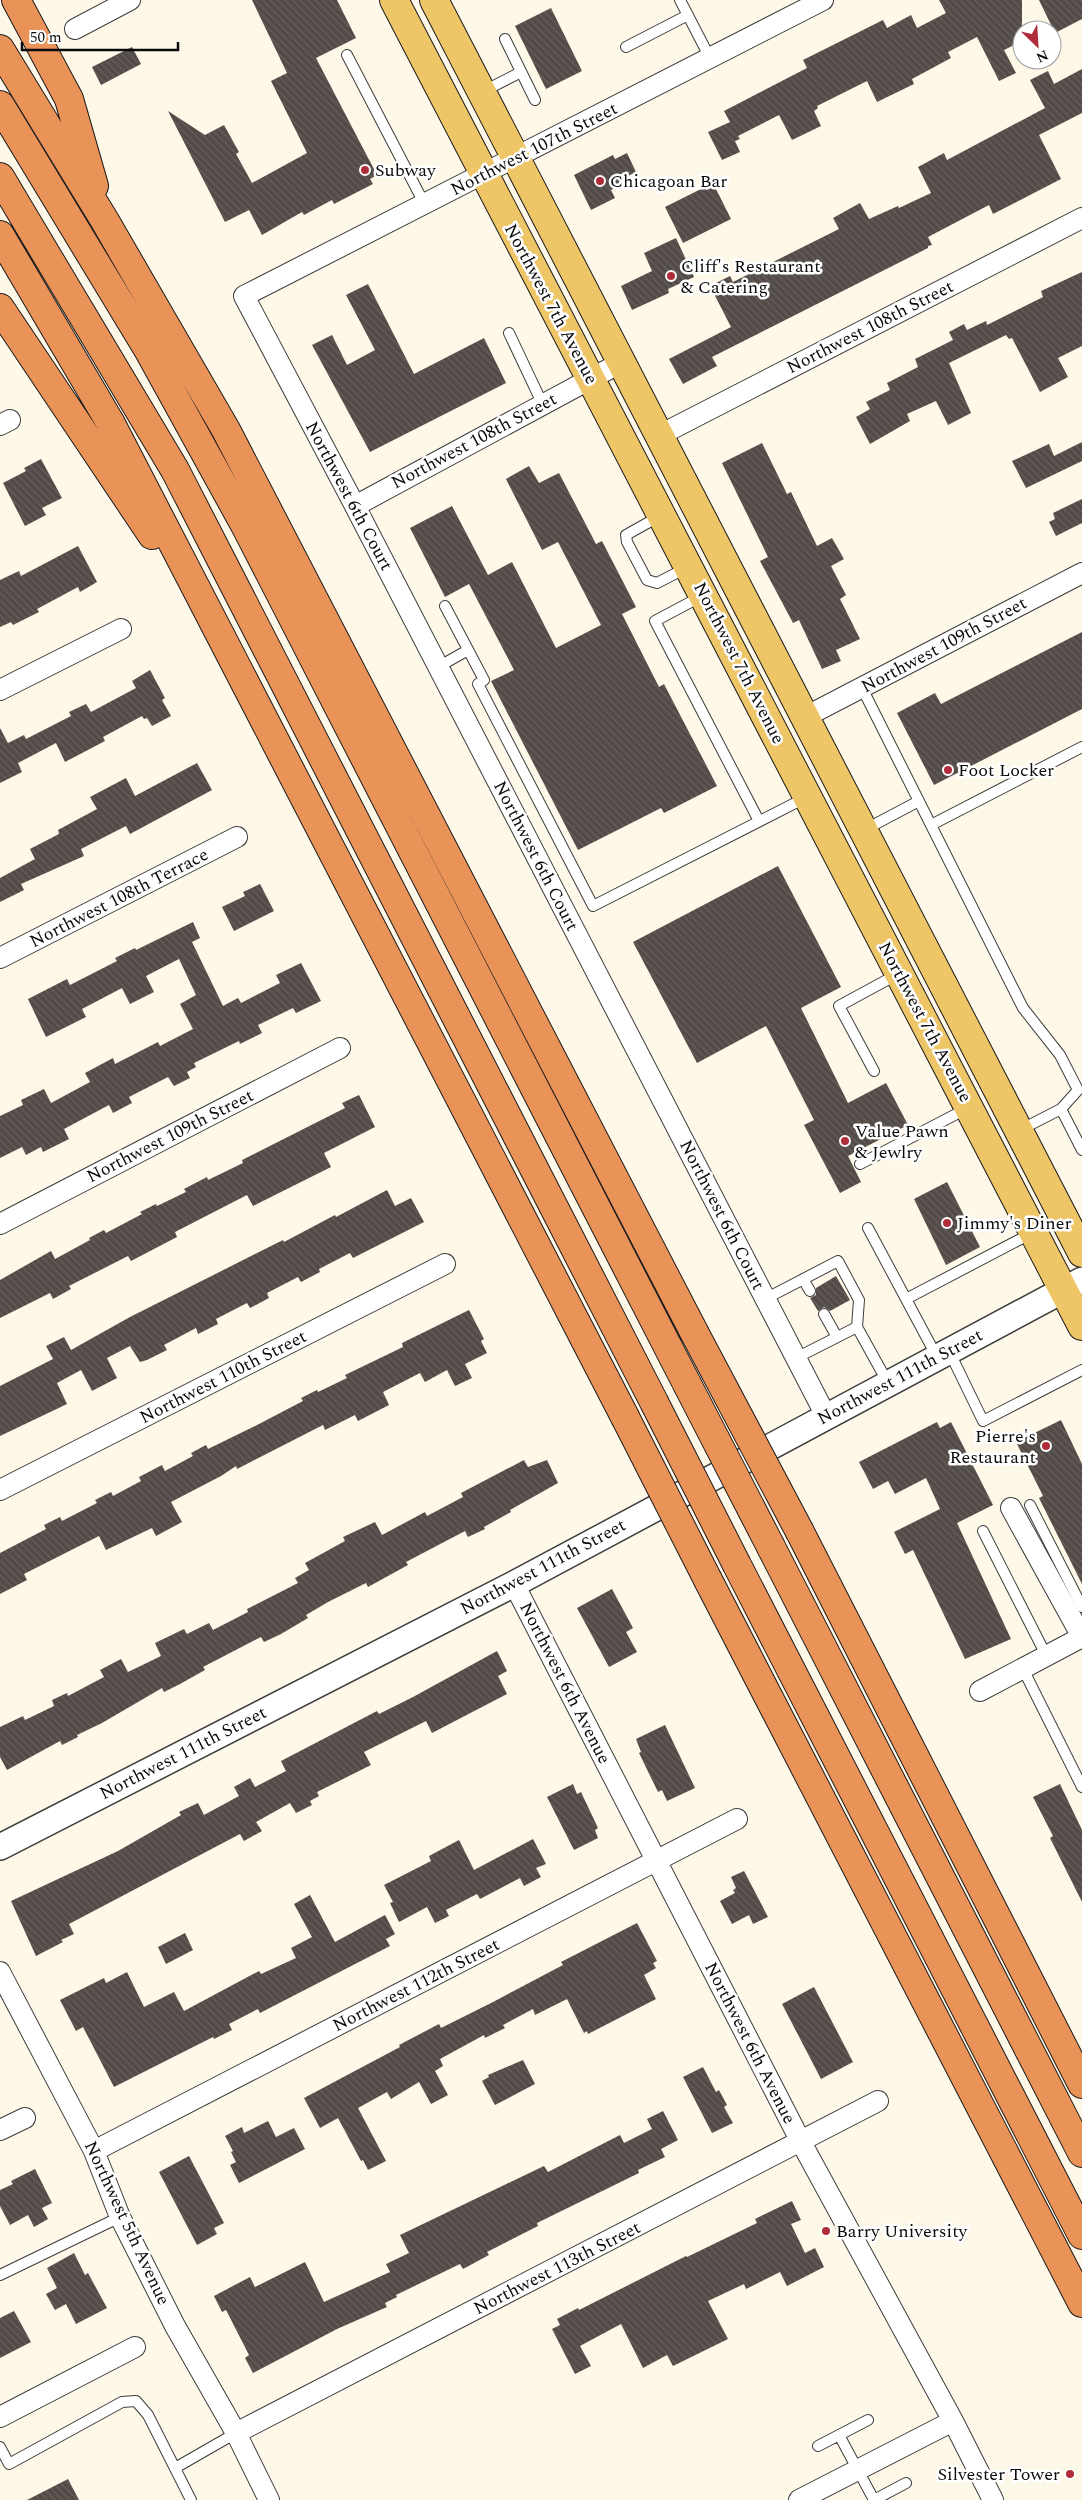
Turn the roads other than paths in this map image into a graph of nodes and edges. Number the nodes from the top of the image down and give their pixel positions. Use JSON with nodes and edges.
{"nodes":[{"id":1,"x":16,"y":0,"type":"edge"},
{"id":2,"x":130,"y":0,"type":"edge"},
{"id":3,"x":394,"y":0,"type":"edge"},
{"id":4,"x":434,"y":0,"type":"edge"},
{"id":5,"x":680,"y":0,"type":"edge"},
{"id":6,"x":823,"y":0,"type":"edge"},
{"id":7,"x":688,"y":15,"type":"junction"},
{"id":8,"x":75,"y":29,"type":"dead end"},
{"id":9,"x":505,"y":39,"type":"dead end"},
{"id":10,"x":626,"y":47,"type":"dead end"},
{"id":11,"x":0,"y":48,"type":"edge"},
{"id":12,"x":347,"y":54,"type":"dead end"},
{"id":13,"x":710,"y":58,"type":"junction"},
{"id":14,"x":521,"y":72,"type":"junction"},
{"id":15,"x":482,"y":93,"type":"junction"},
{"id":16,"x":535,"y":100,"type":"dead end"},
{"id":17,"x":0,"y":105,"type":"edge"},
{"id":18,"x":516,"y":158,"type":"junction"},
{"id":19,"x":484,"y":174,"type":"junction"},
{"id":20,"x":0,"y":177,"type":"edge"},
{"id":21,"x":425,"y":205,"type":"junction"},
{"id":22,"x":1082,"y":218,"type":"edge"},
{"id":23,"x":105,"y":221,"type":"junction"},
{"id":24,"x":0,"y":235,"type":"edge"},
{"id":25,"x":244,"y":296,"type":"joint"},
{"id":26,"x":0,"y":308,"type":"edge"},
{"id":27,"x":509,"y":333,"type":"dead end"},
{"id":28,"x":620,"y":362,"type":"junction"},
{"id":29,"x":590,"y":378,"type":"junction"},
{"id":30,"x":543,"y":405,"type":"junction"},
{"id":31,"x":658,"y":436,"type":"junction"},
{"id":32,"x":355,"y":506,"type":"junction"},
{"id":33,"x":662,"y":515,"type":"junction"},
{"id":34,"x":689,"y":566,"type":"junction"},
{"id":35,"x":1082,"y":573,"type":"edge"},
{"id":36,"x":704,"y":595,"type":"junction"},
{"id":37,"x":445,"y":606,"type":"dead end"},
{"id":38,"x":121,"y":629,"type":"dead end"},
{"id":39,"x":226,"y":644,"type":"junction"},
{"id":40,"x":468,"y":650,"type":"junction"},
{"id":41,"x":438,"y":667,"type":"junction"},
{"id":42,"x":862,"y":688,"type":"junction"},
{"id":43,"x":0,"y":690,"type":"edge"},
{"id":44,"x":805,"y":717,"type":"junction"},
{"id":45,"x":1082,"y":747,"type":"edge"},
{"id":46,"x":808,"y":797,"type":"junction"},
{"id":47,"x":919,"y":802,"type":"junction"},
{"id":48,"x":759,"y":821,"type":"junction"},
{"id":49,"x":931,"y":825,"type":"junction"},
{"id":50,"x":864,"y":830,"type":"junction"},
{"id":51,"x":237,"y":837,"type":"dead end"},
{"id":52,"x":911,"y":922,"type":"junction"},
{"id":53,"x":0,"y":958,"type":"edge"},
{"id":54,"x":899,"y":974,"type":"junction"},
{"id":55,"x":340,"y":1048,"type":"dead end"},
{"id":56,"x":874,"y":1071,"type":"dead end"},
{"id":57,"x":969,"y":1107,"type":"junction"},
{"id":58,"x":1061,"y":1109,"type":"junction"},
{"id":59,"x":1019,"y":1131,"type":"junction"},
{"id":60,"x":1082,"y":1150,"type":"edge"},
{"id":61,"x":860,"y":1164,"type":"dead end"},
{"id":62,"x":0,"y":1224,"type":"edge"},
{"id":63,"x":868,"y":1228,"type":"dead end"},
{"id":64,"x":1033,"y":1233,"type":"junction"},
{"id":65,"x":1082,"y":1253,"type":"edge"},
{"id":66,"x":445,"y":1264,"type":"dead end"},
{"id":67,"x":803,"y":1279,"type":"junction"},
{"id":68,"x":1073,"y":1285,"type":"edge"},
{"id":69,"x":810,"y":1291,"type":"dead end"},
{"id":70,"x":765,"y":1299,"type":"junction"},
{"id":71,"x":906,"y":1299,"type":"junction"},
{"id":72,"x":824,"y":1314,"type":"dead end"},
{"id":73,"x":857,"y":1326,"type":"junction"},
{"id":74,"x":1082,"y":1326,"type":"edge"},
{"id":75,"x":837,"y":1337,"type":"junction"},
{"id":76,"x":943,"y":1354,"type":"junction"},
{"id":77,"x":796,"y":1358,"type":"junction"},
{"id":78,"x":1082,"y":1370,"type":"edge"},
{"id":79,"x":888,"y":1384,"type":"junction"},
{"id":80,"x":826,"y":1416,"type":"junction"},
{"id":81,"x":0,"y":1490,"type":"edge"},
{"id":82,"x":1020,"y":1506,"type":"joint"},
{"id":83,"x":983,"y":1532,"type":"dead end"},
{"id":84,"x":514,"y":1584,"type":"junction"},
{"id":85,"x":1082,"y":1607,"type":"edge"},
{"id":86,"x":1082,"y":1637,"type":"edge"},
{"id":87,"x":1048,"y":1657,"type":"junction"},
{"id":88,"x":1023,"y":1670,"type":"junction"},
{"id":89,"x":980,"y":1691,"type":"dead end"},
{"id":90,"x":1082,"y":1787,"type":"edge"},
{"id":91,"x":737,"y":1819,"type":"dead end"},
{"id":92,"x":0,"y":1847,"type":"edge"},
{"id":93,"x":656,"y":1860,"type":"junction"},
{"id":94,"x":3,"y":1985,"type":"edge"},
{"id":95,"x":1082,"y":2084,"type":"edge"},
{"id":96,"x":878,"y":2101,"type":"dead end"},
{"id":97,"x":25,"y":2118,"type":"dead end"},
{"id":98,"x":0,"y":2130,"type":"edge"},
{"id":99,"x":801,"y":2142,"type":"junction"},
{"id":100,"x":94,"y":2151,"type":"junction"},
{"id":101,"x":1082,"y":2152,"type":"edge"},
{"id":102,"x":120,"y":2217,"type":"junction"},
{"id":103,"x":1082,"y":2235,"type":"edge"},
{"id":104,"x":0,"y":2275,"type":"edge"},
{"id":105,"x":1082,"y":2303,"type":"edge"},
{"id":106,"x":135,"y":2347,"type":"dead end"},
{"id":107,"x":0,"y":2417,"type":"edge"},
{"id":108,"x":868,"y":2420,"type":"dead end"},
{"id":109,"x":953,"y":2421,"type":"junction"},
{"id":110,"x":236,"y":2433,"type":"junction"},
{"id":111,"x":839,"y":2435,"type":"junction"},
{"id":112,"x":818,"y":2446,"type":"dead end"},
{"id":113,"x":0,"y":2447,"type":"edge"},
{"id":114,"x":175,"y":2468,"type":"junction"},
{"id":115,"x":857,"y":2470,"type":"junction"},
{"id":116,"x":906,"y":2483,"type":"dead end"},
{"id":117,"x":191,"y":2500,"type":"edge"},
{"id":118,"x":269,"y":2500,"type":"edge"},
{"id":119,"x":798,"y":2500,"type":"edge"},
{"id":120,"x":874,"y":2500,"type":"edge"},
{"id":121,"x":992,"y":2500,"type":"edge"}],
"edges":[{"from":1,"to":23,"type":"highway"},
{"from":2,"to":8,"type":"street"},
{"from":3,"to":19,"type":"main road","name":"Northwest 7th Avenue"},
{"from":4,"to":15,"type":"main road","name":"Northwest 7th Avenue"},
{"from":5,"to":7,"type":"lane"},
{"from":6,"to":13,"type":"street","name":"Northwest 107th Street"},
{"from":7,"to":10,"type":"lane"},
{"from":7,"to":13,"type":"lane"},
{"from":9,"to":14,"type":"lane"},
{"from":11,"to":23,"type":"highway"},
{"from":12,"to":21,"type":"lane"},
{"from":13,"to":18,"type":"street","name":"Northwest 107th Street"},
{"from":14,"to":15,"type":"lane"},
{"from":14,"to":16,"type":"lane"},
{"from":15,"to":18,"type":"main road","name":"Northwest 7th Avenue"},
{"from":17,"to":101,"type":"highway","bridge":true},
{"from":18,"to":19,"type":"street","name":"Northwest 107th Street"},
{"from":18,"to":28,"type":"main road","name":"Northwest 7th Avenue"},
{"from":19,"to":21,"type":"street","name":"Northwest 107th Street"},
{"from":19,"to":29,"type":"main road","name":"Northwest 7th Avenue"},
{"from":20,"to":103,"type":"highway","bridge":true},
{"from":21,"to":25,"type":"street","name":"Northwest 107th Street"},
{"from":22,"to":31,"type":"street","name":"Northwest 108th Street"},
{"from":23,"to":95,"type":"highway","bridge":true},
{"from":24,"to":39,"type":"highway"},
{"from":25,"to":32,"type":"street","name":"Northwest 6th Court"},
{"from":26,"to":39,"type":"highway"},
{"from":27,"to":30,"type":"lane"},
{"from":28,"to":29,"type":"street","name":"Northwest 108th Street"},
{"from":28,"to":31,"type":"main road","name":"Northwest 7th Avenue"},
{"from":29,"to":30,"type":"street","name":"Northwest 108th Street"},
{"from":29,"to":33,"type":"main road","name":"Northwest 7th Avenue"},
{"from":30,"to":32,"type":"street","name":"Northwest 108th Street"},
{"from":31,"to":44,"type":"main road","name":"Northwest 7th Avenue"},
{"from":32,"to":41,"type":"street","name":"Northwest 6th Court"},
{"from":33,"to":34,"type":"main road","name":"Northwest 7th Avenue"},
{"from":33,"to":34,"type":"lane"},
{"from":34,"to":36,"type":"main road","name":"Northwest 7th Avenue"},
{"from":35,"to":42,"type":"street","name":"Northwest 109th Street"},
{"from":36,"to":44,"type":"main road"},
{"from":36,"to":46,"type":"main road","name":"Northwest 7th Avenue"},
{"from":36,"to":48,"type":"lane"},
{"from":37,"to":40,"type":"lane"},
{"from":38,"to":43,"type":"street"},
{"from":39,"to":105,"type":"highway","bridge":true},
{"from":40,"to":41,"type":"lane"},
{"from":40,"to":48,"type":"lane"},
{"from":41,"to":70,"type":"street","name":"Northwest 6th Court"},
{"from":42,"to":44,"type":"street","name":"Northwest 109th Street"},
{"from":42,"to":47,"type":"lane"},
{"from":44,"to":50,"type":"main road","name":"Northwest 7th Avenue"},
{"from":45,"to":49,"type":"lane"},
{"from":46,"to":48,"type":"lane"},
{"from":46,"to":52,"type":"main road"},
{"from":46,"to":54,"type":"main road","name":"Northwest 7th Avenue"},
{"from":47,"to":49,"type":"lane"},
{"from":47,"to":50,"type":"lane"},
{"from":49,"to":58,"type":"lane"},
{"from":50,"to":52,"type":"main road","name":"Northwest 7th Avenue"},
{"from":51,"to":53,"type":"street","name":"Northwest 108th Terrace"},
{"from":52,"to":59,"type":"main road","name":"Northwest 7th Avenue"},
{"from":54,"to":56,"type":"lane"},
{"from":54,"to":57,"type":"main road","name":"Northwest 7th Avenue"},
{"from":55,"to":62,"type":"street","name":"Northwest 109th Street"},
{"from":57,"to":61,"type":"lane"},
{"from":57,"to":64,"type":"main road","name":"Northwest 7th Avenue"},
{"from":58,"to":59,"type":"lane"},
{"from":58,"to":60,"type":"lane"},
{"from":59,"to":65,"type":"main road","name":"Northwest 7th Avenue"},
{"from":63,"to":71,"type":"lane"},
{"from":64,"to":68,"type":"main road","name":"Northwest 7th Avenue"},
{"from":64,"to":71,"type":"lane"},
{"from":66,"to":81,"type":"street","name":"Northwest 110th Street"},
{"from":67,"to":69,"type":"lane"},
{"from":67,"to":70,"type":"lane"},
{"from":67,"to":73,"type":"lane"},
{"from":68,"to":74,"type":"main road","name":"Northwest 7th Avenue"},
{"from":68,"to":76,"type":"street","name":"Northwest 111th Street"},
{"from":70,"to":77,"type":"street","name":"Northwest 6th Court"},
{"from":71,"to":76,"type":"lane"},
{"from":72,"to":75,"type":"lane"},
{"from":73,"to":75,"type":"lane"},
{"from":73,"to":79,"type":"lane"},
{"from":75,"to":77,"type":"lane"},
{"from":76,"to":78,"type":"lane"},
{"from":76,"to":79,"type":"street","name":"Northwest 111th Street"},
{"from":77,"to":80,"type":"street","name":"Northwest 6th Court"},
{"from":79,"to":80,"type":"street","name":"Northwest 111th Street"},
{"from":80,"to":84,"type":"street","name":"Northwest 111th Street"},
{"from":82,"to":85,"type":"lane"},
{"from":82,"to":86,"type":"street"},
{"from":83,"to":87,"type":"lane"},
{"from":84,"to":92,"type":"street","name":"Northwest 111th Street"},
{"from":84,"to":93,"type":"street","name":"Northwest 6th Avenue"},
{"from":86,"to":87,"type":"street"},
{"from":87,"to":88,"type":"street"},
{"from":88,"to":89,"type":"street"},
{"from":88,"to":90,"type":"lane"},
{"from":91,"to":93,"type":"street","name":"Northwest 112th Street"},
{"from":93,"to":99,"type":"street","name":"Northwest 6th Avenue"},
{"from":93,"to":100,"type":"street","name":"Northwest 112th Street"},
{"from":94,"to":100,"type":"street","name":"Northwest 5th Avenue"},
{"from":96,"to":99,"type":"street","name":"Northwest 113th Street"},
{"from":97,"to":98,"type":"street"},
{"from":99,"to":109,"type":"street","name":"Northwest 6th Avenue"},
{"from":99,"to":110,"type":"street","name":"Northwest 113th Street"},
{"from":100,"to":102,"type":"street","name":"Northwest 5th Avenue"},
{"from":102,"to":104,"type":"lane"},
{"from":102,"to":110,"type":"street","name":"Northwest 5th Avenue"},
{"from":106,"to":107,"type":"street"},
{"from":108,"to":111,"type":"lane"},
{"from":109,"to":115,"type":"street"},
{"from":109,"to":121,"type":"street","name":"Northwest 6th Avenue"},
{"from":110,"to":114,"type":"lane"},
{"from":110,"to":118,"type":"street","name":"Northwest 5th Avenue"},
{"from":111,"to":112,"type":"lane"},
{"from":111,"to":115,"type":"lane"},
{"from":113,"to":114,"type":"lane"},
{"from":114,"to":117,"type":"lane"},
{"from":115,"to":119,"type":"street"},
{"from":115,"to":120,"type":"lane"},
{"from":116,"to":120,"type":"lane"}]}
